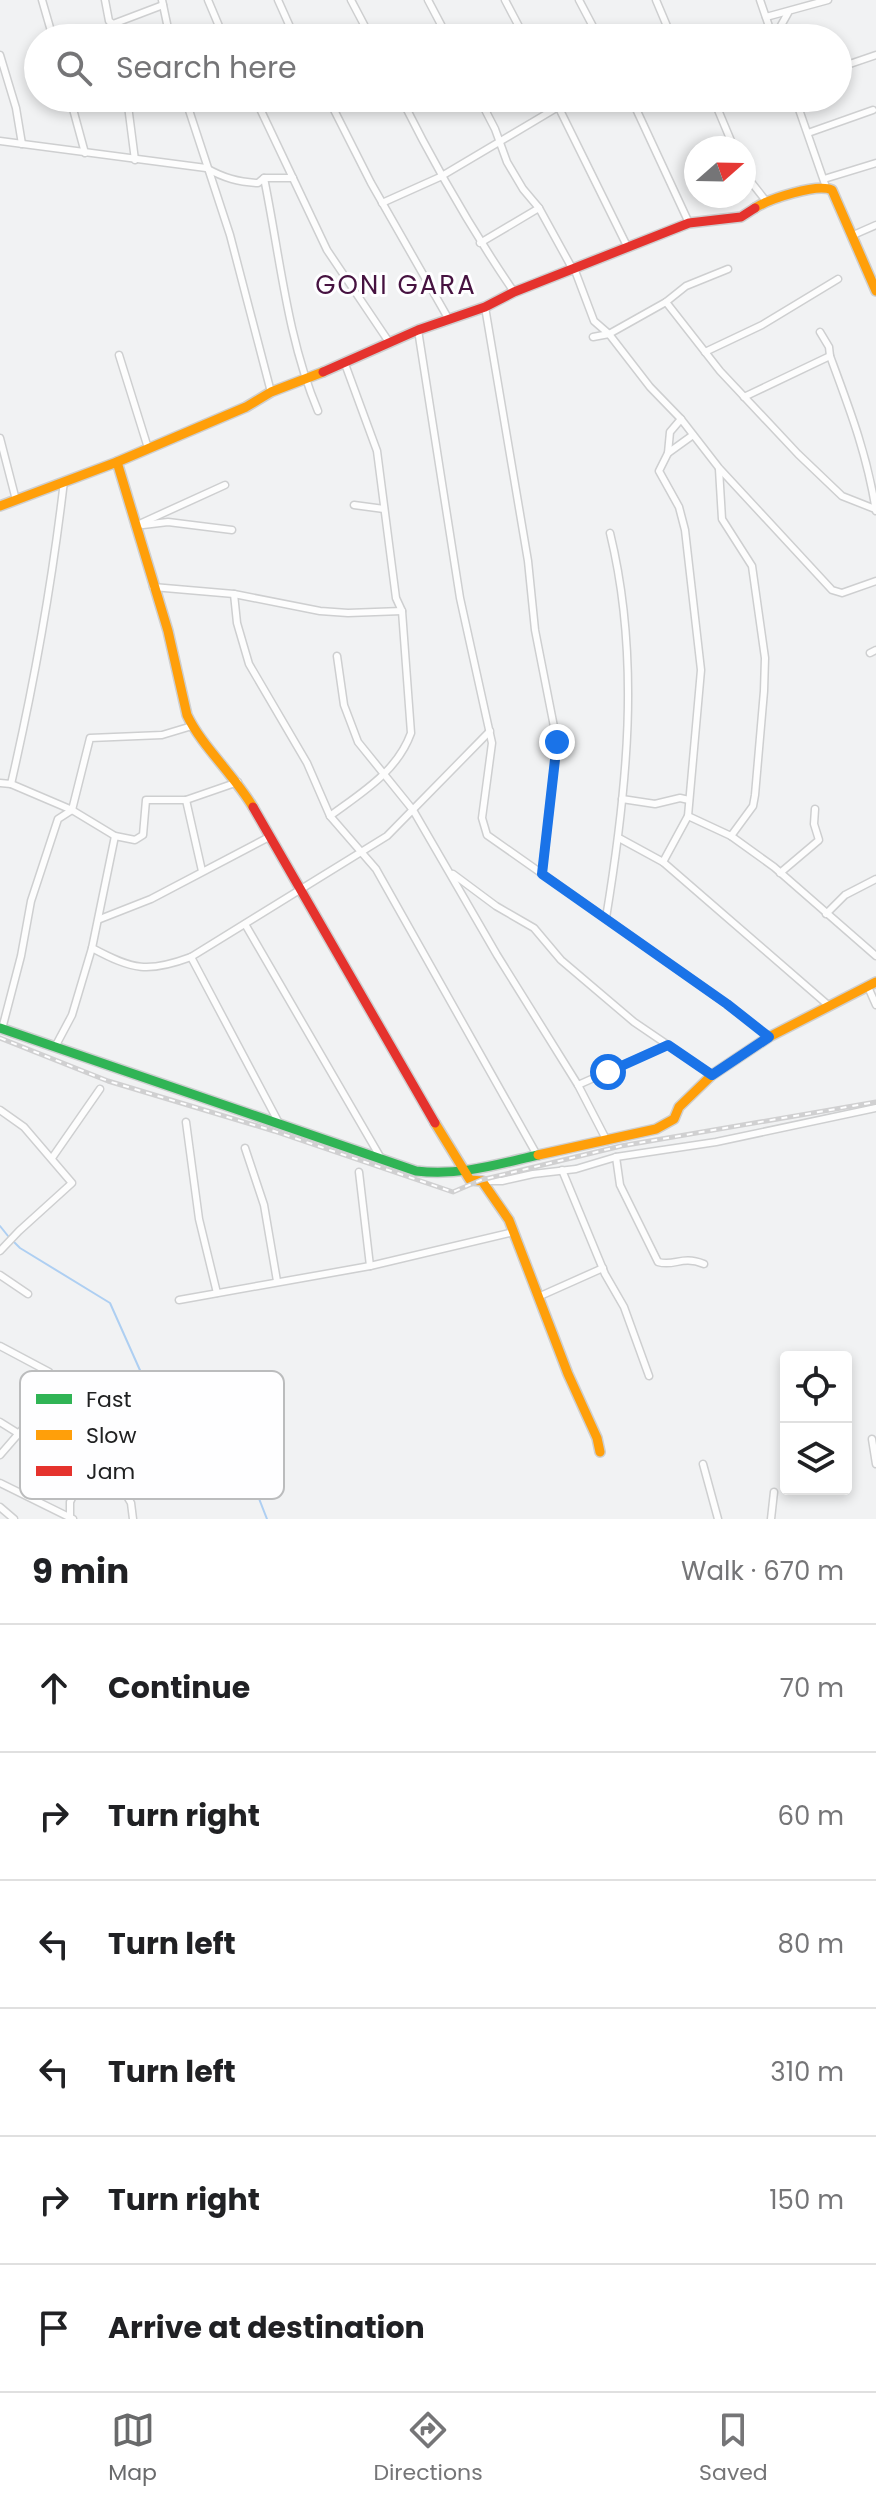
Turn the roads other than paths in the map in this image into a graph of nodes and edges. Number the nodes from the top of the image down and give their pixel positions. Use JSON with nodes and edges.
{"nodes":[{"id":1,"x":42,"y":0,"type":"edge"},
{"id":2,"x":105,"y":0,"type":"edge"},
{"id":3,"x":208,"y":0,"type":"edge"},
{"id":4,"x":278,"y":0,"type":"edge"},
{"id":5,"x":351,"y":0,"type":"edge"},
{"id":6,"x":428,"y":0,"type":"edge"},
{"id":7,"x":505,"y":0,"type":"edge"},
{"id":8,"x":579,"y":0,"type":"edge"},
{"id":9,"x":656,"y":0,"type":"edge"},
{"id":10,"x":760,"y":0,"type":"edge"},
{"id":11,"x":828,"y":0,"type":"edge"},
{"id":12,"x":162,"y":3,"type":"edge"},
{"id":13,"x":788,"y":13,"type":"junction"},
{"id":14,"x":766,"y":17,"type":"junction"},
{"id":15,"x":49,"y":24,"type":"edge"},
{"id":16,"x":167,"y":24,"type":"edge"},
{"id":17,"x":218,"y":24,"type":"edge"},
{"id":18,"x":289,"y":24,"type":"edge"},
{"id":19,"x":364,"y":24,"type":"edge"},
{"id":20,"x":441,"y":24,"type":"edge"},
{"id":21,"x":518,"y":24,"type":"edge"},
{"id":22,"x":592,"y":24,"type":"edge"},
{"id":23,"x":666,"y":24,"type":"edge"},
{"id":24,"x":769,"y":24,"type":"edge"},
{"id":25,"x":782,"y":24,"type":"edge"},
{"id":26,"x":0,"y":55,"type":"edge"},
{"id":27,"x":876,"y":55,"type":"edge"},
{"id":28,"x":852,"y":63,"type":"edge"},
{"id":29,"x":873,"y":110,"type":"dead end"},
{"id":30,"x":74,"y":112,"type":"edge"},
{"id":31,"x":129,"y":112,"type":"edge"},
{"id":32,"x":189,"y":112,"type":"edge"},
{"id":33,"x":262,"y":112,"type":"edge"},
{"id":34,"x":335,"y":112,"type":"edge"},
{"id":35,"x":408,"y":112,"type":"edge"},
{"id":36,"x":485,"y":112,"type":"edge"},
{"id":37,"x":550,"y":112,"type":"edge"},
{"id":38,"x":560,"y":112,"type":"edge"},
{"id":39,"x":637,"y":112,"type":"edge"},
{"id":40,"x":719,"y":112,"type":"edge"},
{"id":41,"x":800,"y":112,"type":"edge"},
{"id":42,"x":808,"y":133,"type":"junction"},
{"id":43,"x":729,"y":136,"type":"edge"},
{"id":44,"x":0,"y":141,"type":"edge"},
{"id":45,"x":499,"y":142,"type":"junction"},
{"id":46,"x":22,"y":144,"type":"junction"},
{"id":47,"x":85,"y":153,"type":"junction"},
{"id":48,"x":135,"y":160,"type":"junction"},
{"id":49,"x":876,"y":163,"type":"edge"},
{"id":50,"x":206,"y":168,"type":"junction"},
{"id":51,"x":440,"y":177,"type":"junction"},
{"id":52,"x":264,"y":178,"type":"junction"},
{"id":53,"x":293,"y":178,"type":"junction"},
{"id":54,"x":825,"y":183,"type":"junction"},
{"id":55,"x":756,"y":188,"type":"edge"},
{"id":56,"x":766,"y":201,"type":"junction"},
{"id":57,"x":382,"y":203,"type":"junction"},
{"id":58,"x":539,"y":208,"type":"junction"},
{"id":59,"x":689,"y":223,"type":"junction"},
{"id":60,"x":876,"y":225,"type":"edge"},
{"id":61,"x":851,"y":236,"type":"junction"},
{"id":62,"x":480,"y":243,"type":"junction"},
{"id":63,"x":627,"y":246,"type":"junction"},
{"id":64,"x":573,"y":268,"type":"junction"},
{"id":65,"x":728,"y":269,"type":"dead end"},
{"id":66,"x":838,"y":279,"type":"dead end"},
{"id":67,"x":876,"y":291,"type":"edge"},
{"id":68,"x":514,"y":292,"type":"junction"},
{"id":69,"x":666,"y":302,"type":"junction"},
{"id":70,"x":485,"y":307,"type":"junction"},
{"id":71,"x":448,"y":318,"type":"junction"},
{"id":72,"x":418,"y":330,"type":"junction"},
{"id":73,"x":820,"y":332,"type":"dead end"},
{"id":74,"x":609,"y":334,"type":"junction"},
{"id":75,"x":593,"y":337,"type":"dead end"},
{"id":76,"x":389,"y":342,"type":"junction"},
{"id":77,"x":705,"y":352,"type":"junction"},
{"id":78,"x":119,"y":355,"type":"dead end"},
{"id":79,"x":830,"y":356,"type":"junction"},
{"id":80,"x":345,"y":364,"type":"junction"},
{"id":81,"x":305,"y":380,"type":"junction"},
{"id":82,"x":271,"y":392,"type":"junction"},
{"id":83,"x":744,"y":397,"type":"junction"},
{"id":84,"x":318,"y":411,"type":"dead end"},
{"id":85,"x":681,"y":419,"type":"junction"},
{"id":86,"x":693,"y":435,"type":"junction"},
{"id":87,"x":0,"y":438,"type":"edge"},
{"id":88,"x":148,"y":448,"type":"junction"},
{"id":89,"x":668,"y":453,"type":"junction"},
{"id":90,"x":117,"y":462,"type":"junction"},
{"id":91,"x":719,"y":468,"type":"junction"},
{"id":92,"x":64,"y":481,"type":"junction"},
{"id":93,"x":225,"y":485,"type":"dead end"},
{"id":94,"x":16,"y":500,"type":"junction"},
{"id":95,"x":354,"y":505,"type":"dead end"},
{"id":96,"x":0,"y":506,"type":"edge"},
{"id":97,"x":384,"y":509,"type":"junction"},
{"id":98,"x":876,"y":510,"type":"edge"},
{"id":99,"x":135,"y":526,"type":"junction"},
{"id":100,"x":232,"y":530,"type":"dead end"},
{"id":101,"x":610,"y":533,"type":"dead end"},
{"id":102,"x":876,"y":581,"type":"edge"},
{"id":103,"x":153,"y":587,"type":"junction"},
{"id":104,"x":234,"y":594,"type":"junction"},
{"id":105,"x":402,"y":611,"type":"junction"},
{"id":106,"x":337,"y":656,"type":"dead end"},
{"id":107,"x":192,"y":726,"type":"junction"},
{"id":108,"x":490,"y":731,"type":"junction"},
{"id":109,"x":383,"y":776,"type":"junction"},
{"id":110,"x":238,"y":782,"type":"junction"},
{"id":111,"x":0,"y":783,"type":"edge"},
{"id":112,"x":11,"y":784,"type":"junction"},
{"id":113,"x":622,"y":799,"type":"junction"},
{"id":114,"x":186,"y":800,"type":"junction"},
{"id":115,"x":689,"y":800,"type":"junction"},
{"id":116,"x":815,"y":809,"type":"dead end"},
{"id":117,"x":72,"y":810,"type":"junction"},
{"id":118,"x":413,"y":810,"type":"junction"},
{"id":119,"x":330,"y":816,"type":"junction"},
{"id":120,"x":688,"y":816,"type":"junction"},
{"id":121,"x":115,"y":836,"type":"junction"},
{"id":122,"x":731,"y":836,"type":"junction"},
{"id":123,"x":269,"y":837,"type":"junction"},
{"id":124,"x":619,"y":838,"type":"junction"},
{"id":125,"x":360,"y":852,"type":"junction"},
{"id":126,"x":663,"y":862,"type":"junction"},
{"id":127,"x":202,"y":871,"type":"junction"},
{"id":128,"x":449,"y":873,"type":"junction"},
{"id":129,"x":780,"y":873,"type":"junction"},
{"id":130,"x":542,"y":874,"type":"junction"},
{"id":131,"x":876,"y":879,"type":"edge"},
{"id":132,"x":300,"y":889,"type":"junction"},
{"id":133,"x":826,"y":914,"type":"junction"},
{"id":134,"x":606,"y":918,"type":"junction"},
{"id":135,"x":100,"y":919,"type":"junction"},
{"id":136,"x":245,"y":924,"type":"junction"},
{"id":137,"x":92,"y":948,"type":"junction"},
{"id":138,"x":876,"y":956,"type":"edge"},
{"id":139,"x":191,"y":957,"type":"junction"},
{"id":140,"x":872,"y":984,"type":"edge"},
{"id":141,"x":828,"y":1005,"type":"junction"},
{"id":142,"x":876,"y":1005,"type":"edge"},
{"id":143,"x":1,"y":1029,"type":"edge"},
{"id":144,"x":769,"y":1037,"type":"junction"},
{"id":145,"x":668,"y":1045,"type":"junction"},
{"id":146,"x":55,"y":1047,"type":"junction"},
{"id":147,"x":712,"y":1075,"type":"junction"},
{"id":148,"x":578,"y":1085,"type":"junction"},
{"id":149,"x":100,"y":1089,"type":"dead end"},
{"id":150,"x":876,"y":1108,"type":"edge"},
{"id":151,"x":0,"y":1110,"type":"edge"},
{"id":152,"x":186,"y":1122,"type":"dead end"},
{"id":153,"x":280,"y":1125,"type":"junction"},
{"id":154,"x":607,"y":1141,"type":"junction"},
{"id":155,"x":245,"y":1148,"type":"dead end"},
{"id":156,"x":537,"y":1155,"type":"junction"},
{"id":157,"x":616,"y":1157,"type":"junction"},
{"id":158,"x":52,"y":1158,"type":"junction"},
{"id":159,"x":382,"y":1161,"type":"junction"},
{"id":160,"x":562,"y":1170,"type":"junction"},
{"id":161,"x":359,"y":1172,"type":"dead end"},
{"id":162,"x":463,"y":1172,"type":"junction"},
{"id":163,"x":482,"y":1181,"type":"junction"},
{"id":164,"x":514,"y":1232,"type":"junction"},
{"id":165,"x":0,"y":1251,"type":"edge"},
{"id":166,"x":704,"y":1264,"type":"dead end"},
{"id":167,"x":370,"y":1266,"type":"junction"},
{"id":168,"x":603,"y":1268,"type":"junction"},
{"id":169,"x":0,"y":1275,"type":"edge"},
{"id":170,"x":277,"y":1281,"type":"junction"},
{"id":171,"x":217,"y":1293,"type":"junction"},
{"id":172,"x":28,"y":1294,"type":"dead end"},
{"id":173,"x":538,"y":1297,"type":"junction"},
{"id":174,"x":179,"y":1300,"type":"dead end"},
{"id":175,"x":0,"y":1346,"type":"edge"},
{"id":176,"x":47,"y":1371,"type":"edge"},
{"id":177,"x":649,"y":1376,"type":"dead end"},
{"id":178,"x":0,"y":1422,"type":"edge"},
{"id":179,"x":19,"y":1433,"type":"joint"},
{"id":180,"x":872,"y":1439,"type":"dead end"},
{"id":181,"x":600,"y":1452,"type":"dead end"},
{"id":182,"x":874,"y":1453,"type":"edge"},
{"id":183,"x":0,"y":1455,"type":"edge"},
{"id":184,"x":703,"y":1464,"type":"dead end"},
{"id":185,"x":876,"y":1464,"type":"edge"},
{"id":186,"x":0,"y":1483,"type":"edge"},
{"id":187,"x":774,"y":1492,"type":"dead end"},
{"id":188,"x":20,"y":1493,"type":"edge"},
{"id":189,"x":32,"y":1499,"type":"edge"},
{"id":190,"x":71,"y":1499,"type":"edge"},
{"id":191,"x":129,"y":1499,"type":"edge"},
{"id":192,"x":0,"y":1507,"type":"edge"},
{"id":193,"x":14,"y":1519,"type":"edge"},
{"id":194,"x":71,"y":1519,"type":"edge"},
{"id":195,"x":133,"y":1519,"type":"edge"},
{"id":196,"x":718,"y":1519,"type":"edge"},
{"id":197,"x":771,"y":1519,"type":"edge"}],
"edges":[{"from":1,"to":15,"type":"street"},
{"from":2,"to":12,"type":"street"},
{"from":3,"to":17,"type":"street"},
{"from":4,"to":18,"type":"street"},
{"from":5,"to":19,"type":"street"},
{"from":6,"to":20,"type":"street"},
{"from":7,"to":21,"type":"street"},
{"from":8,"to":22,"type":"street"},
{"from":9,"to":23,"type":"street"},
{"from":10,"to":14,"type":"street"},
{"from":11,"to":13,"type":"street"},
{"from":12,"to":16,"type":"street"},
{"from":13,"to":14,"type":"street"},
{"from":13,"to":25,"type":"street"},
{"from":14,"to":24,"type":"street"},
{"from":26,"to":46,"type":"street"},
{"from":27,"to":28,"type":"street"},
{"from":29,"to":42,"type":"street"},
{"from":30,"to":47,"type":"street"},
{"from":31,"to":48,"type":"street"},
{"from":32,"to":50,"type":"street"},
{"from":33,"to":53,"type":"street"},
{"from":34,"to":57,"type":"street"},
{"from":35,"to":51,"type":"street"},
{"from":36,"to":45,"type":"street"},
{"from":37,"to":45,"type":"street"},
{"from":38,"to":63,"type":"street"},
{"from":39,"to":59,"type":"street"},
{"from":40,"to":43,"type":"street"},
{"from":41,"to":42,"type":"street"},
{"from":42,"to":54,"type":"street"},
{"from":44,"to":46,"type":"street"},
{"from":45,"to":51,"type":"street"},
{"from":45,"to":58,"type":"street"},
{"from":46,"to":47,"type":"street"},
{"from":47,"to":48,"type":"street"},
{"from":48,"to":50,"type":"street"},
{"from":49,"to":54,"type":"street"},
{"from":50,"to":52,"type":"street"},
{"from":50,"to":82,"type":"street"},
{"from":51,"to":57,"type":"street"},
{"from":51,"to":62,"type":"street"},
{"from":52,"to":53,"type":"street"},
{"from":52,"to":81,"type":"street"},
{"from":53,"to":76,"type":"street"},
{"from":54,"to":56,"type":"street"},
{"from":54,"to":61,"type":"street"},
{"from":55,"to":56,"type":"street"},
{"from":56,"to":59,"type":"street"},
{"from":57,"to":71,"type":"street"},
{"from":58,"to":62,"type":"street"},
{"from":58,"to":64,"type":"street"},
{"from":59,"to":63,"type":"street"},
{"from":60,"to":61,"type":"street"},
{"from":61,"to":67,"type":"street"},
{"from":62,"to":68,"type":"street"},
{"from":63,"to":64,"type":"street"},
{"from":64,"to":68,"type":"street"},
{"from":64,"to":74,"type":"street"},
{"from":65,"to":69,"type":"street"},
{"from":66,"to":77,"type":"street"},
{"from":68,"to":70,"type":"street"},
{"from":69,"to":74,"type":"street"},
{"from":69,"to":77,"type":"street"},
{"from":70,"to":71,"type":"street"},
{"from":70,"to":130,"type":"street"},
{"from":71,"to":72,"type":"street"},
{"from":72,"to":76,"type":"street"},
{"from":72,"to":108,"type":"street"},
{"from":73,"to":79,"type":"street"},
{"from":74,"to":75,"type":"street"},
{"from":74,"to":85,"type":"street"},
{"from":76,"to":80,"type":"street"},
{"from":77,"to":83,"type":"street"},
{"from":78,"to":88,"type":"street"},
{"from":79,"to":83,"type":"street"},
{"from":79,"to":98,"type":"street"},
{"from":80,"to":81,"type":"street"},
{"from":80,"to":97,"type":"street"},
{"from":81,"to":82,"type":"street"},
{"from":81,"to":84,"type":"street"},
{"from":82,"to":88,"type":"street"},
{"from":83,"to":98,"type":"street"},
{"from":85,"to":86,"type":"street"},
{"from":85,"to":89,"type":"street"},
{"from":86,"to":89,"type":"street"},
{"from":86,"to":91,"type":"street"},
{"from":87,"to":94,"type":"street"},
{"from":88,"to":90,"type":"street"},
{"from":89,"to":115,"type":"street"},
{"from":90,"to":92,"type":"street"},
{"from":90,"to":99,"type":"street"},
{"from":91,"to":102,"type":"street"},
{"from":91,"to":122,"type":"street"},
{"from":92,"to":94,"type":"street"},
{"from":92,"to":112,"type":"street"},
{"from":93,"to":99,"type":"street"},
{"from":94,"to":96,"type":"street"},
{"from":95,"to":97,"type":"street"},
{"from":97,"to":105,"type":"street"},
{"from":99,"to":100,"type":"street"},
{"from":99,"to":103,"type":"street"},
{"from":101,"to":113,"type":"street"},
{"from":103,"to":104,"type":"street"},
{"from":103,"to":107,"type":"street"},
{"from":104,"to":105,"type":"street"},
{"from":104,"to":119,"type":"street"},
{"from":105,"to":109,"type":"street"},
{"from":106,"to":109,"type":"street"},
{"from":107,"to":110,"type":"street"},
{"from":107,"to":117,"type":"street"},
{"from":108,"to":118,"type":"street"},
{"from":108,"to":130,"type":"street"},
{"from":109,"to":118,"type":"street"},
{"from":109,"to":119,"type":"street"},
{"from":110,"to":114,"type":"street"},
{"from":110,"to":123,"type":"street"},
{"from":111,"to":112,"type":"street"},
{"from":112,"to":117,"type":"street"},
{"from":113,"to":115,"type":"street"},
{"from":113,"to":124,"type":"street"},
{"from":114,"to":121,"type":"street"},
{"from":114,"to":127,"type":"street"},
{"from":115,"to":120,"type":"street"},
{"from":116,"to":129,"type":"street"},
{"from":117,"to":121,"type":"street"},
{"from":117,"to":143,"type":"street"},
{"from":118,"to":125,"type":"street"},
{"from":118,"to":128,"type":"street"},
{"from":119,"to":125,"type":"street"},
{"from":120,"to":122,"type":"street"},
{"from":120,"to":126,"type":"street"},
{"from":121,"to":135,"type":"street"},
{"from":122,"to":129,"type":"street"},
{"from":123,"to":127,"type":"street"},
{"from":123,"to":132,"type":"street"},
{"from":124,"to":126,"type":"street"},
{"from":124,"to":134,"type":"street"},
{"from":125,"to":132,"type":"street"},
{"from":125,"to":156,"type":"street"},
{"from":126,"to":141,"type":"street"},
{"from":127,"to":135,"type":"street"},
{"from":128,"to":145,"type":"street"},
{"from":128,"to":148,"type":"street"},
{"from":129,"to":133,"type":"street"},
{"from":130,"to":134,"type":"street"},
{"from":131,"to":133,"type":"street"},
{"from":132,"to":136,"type":"street"},
{"from":132,"to":162,"type":"street"},
{"from":133,"to":138,"type":"street"},
{"from":134,"to":144,"type":"street"},
{"from":135,"to":137,"type":"street"},
{"from":136,"to":139,"type":"street"},
{"from":136,"to":159,"type":"street"},
{"from":137,"to":139,"type":"street"},
{"from":137,"to":146,"type":"street"},
{"from":139,"to":153,"type":"street"},
{"from":140,"to":141,"type":"street"},
{"from":140,"to":142,"type":"street"},
{"from":141,"to":144,"type":"street"},
{"from":143,"to":146,"type":"street"},
{"from":144,"to":147,"type":"street"},
{"from":145,"to":147,"type":"street"},
{"from":145,"to":148,"type":"street"},
{"from":146,"to":153,"type":"street"},
{"from":147,"to":154,"type":"street"},
{"from":148,"to":154,"type":"street"},
{"from":149,"to":158,"type":"street"},
{"from":150,"to":157,"type":"street"},
{"from":151,"to":158,"type":"street"},
{"from":152,"to":171,"type":"street"},
{"from":153,"to":159,"type":"street"},
{"from":154,"to":156,"type":"street"},
{"from":155,"to":170,"type":"street"},
{"from":156,"to":162,"type":"street"},
{"from":157,"to":160,"type":"street"},
{"from":157,"to":166,"type":"street"},
{"from":158,"to":165,"type":"street"},
{"from":159,"to":162,"type":"street"},
{"from":160,"to":163,"type":"street"},
{"from":160,"to":168,"type":"street"},
{"from":161,"to":167,"type":"street"},
{"from":162,"to":163,"type":"street"},
{"from":163,"to":164,"type":"street"},
{"from":164,"to":167,"type":"street"},
{"from":164,"to":173,"type":"street"},
{"from":167,"to":170,"type":"street"},
{"from":168,"to":173,"type":"street"},
{"from":168,"to":177,"type":"street"},
{"from":169,"to":172,"type":"street"},
{"from":170,"to":171,"type":"street"},
{"from":171,"to":174,"type":"street"},
{"from":173,"to":181,"type":"street"},
{"from":175,"to":176,"type":"street"},
{"from":178,"to":179,"type":"street"},
{"from":179,"to":183,"type":"street"},
{"from":180,"to":182,"type":"street"},
{"from":182,"to":185,"type":"street"},
{"from":184,"to":196,"type":"street"},
{"from":186,"to":188,"type":"street"},
{"from":187,"to":197,"type":"street"},
{"from":189,"to":194,"type":"street"},
{"from":190,"to":194,"type":"street"},
{"from":191,"to":195,"type":"street"},
{"from":192,"to":193,"type":"street"}]}
